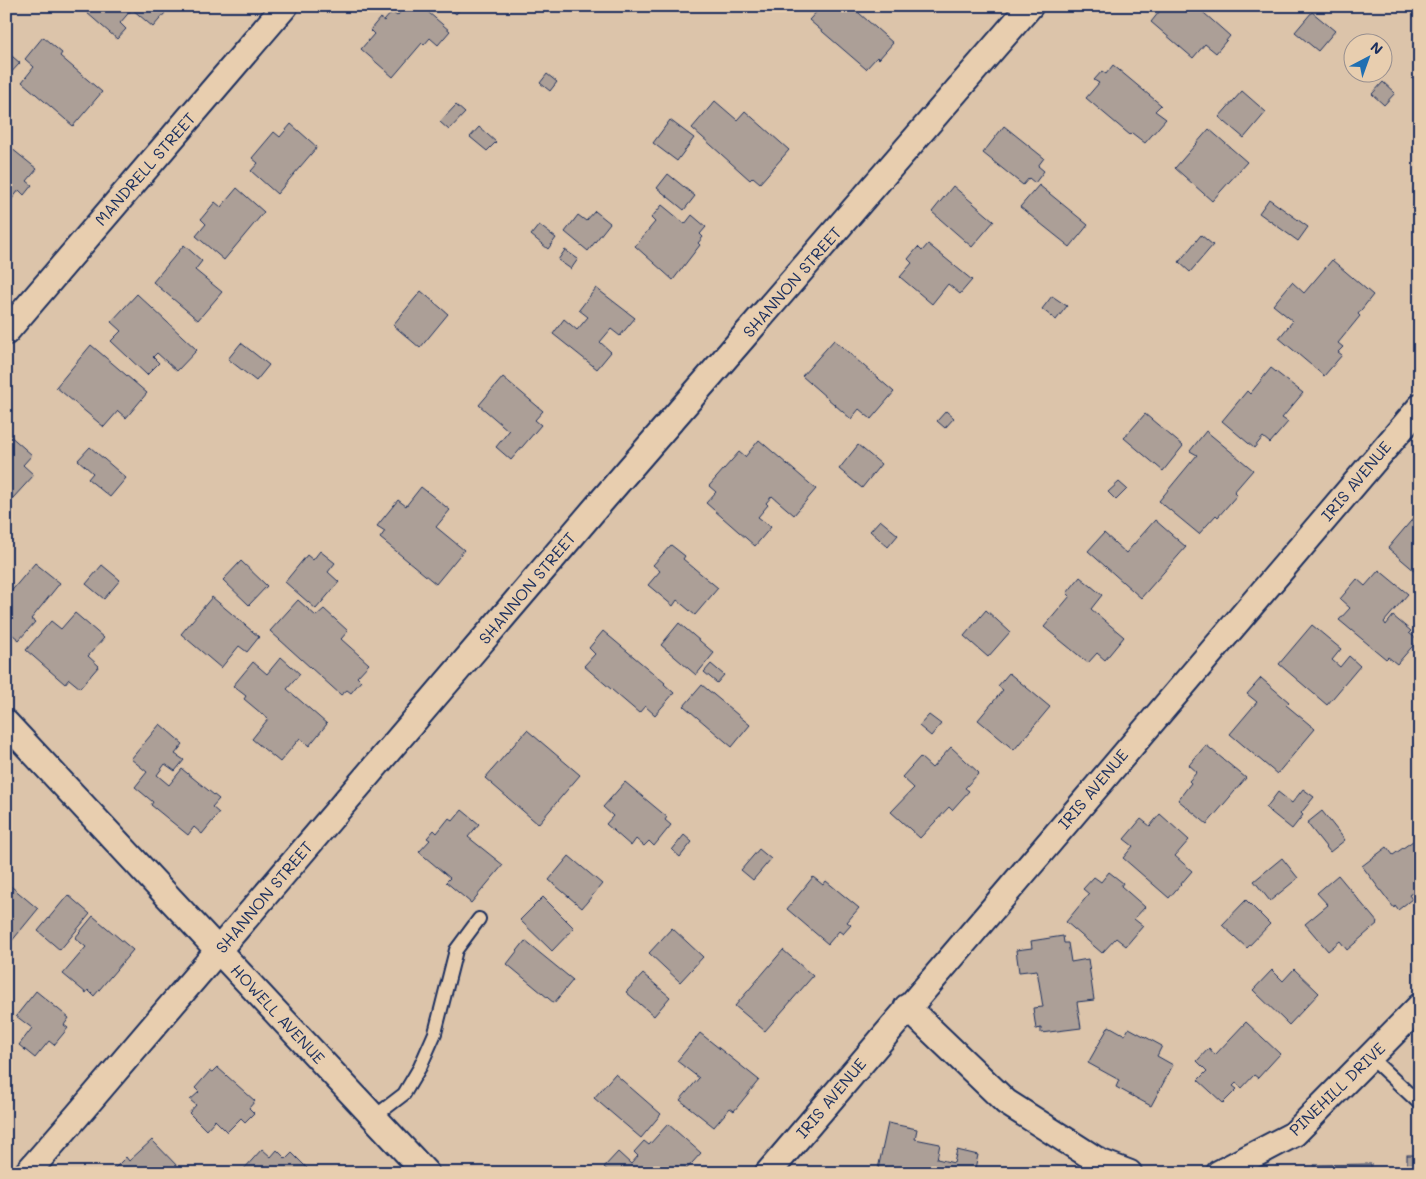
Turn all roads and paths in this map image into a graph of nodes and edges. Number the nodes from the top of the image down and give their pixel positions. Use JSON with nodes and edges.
{"nodes":[{"id":1,"x":285,"y":6,"type":"edge"},
{"id":2,"x":1030,"y":6,"type":"edge"},
{"id":3,"x":6,"y":332,"type":"edge"},
{"id":4,"x":1420,"y":407,"type":"edge"},
{"id":5,"x":6,"y":723,"type":"edge"},
{"id":6,"x":479,"y":919,"type":"dead end"},
{"id":7,"x":219,"y":950,"type":"junction"},
{"id":8,"x":1420,"y":1006,"type":"edge"},
{"id":9,"x":907,"y":1007,"type":"junction"},
{"id":10,"x":1370,"y":1057,"type":"junction"},
{"id":11,"x":1420,"y":1104,"type":"edge"},
{"id":12,"x":374,"y":1117,"type":"junction"},
{"id":13,"x":27,"y":1173,"type":"edge"},
{"id":14,"x":426,"y":1173,"type":"edge"},
{"id":15,"x":768,"y":1173,"type":"edge"},
{"id":16,"x":1129,"y":1173,"type":"edge"},
{"id":17,"x":1218,"y":1173,"type":"edge"}],
"edges":[{"from":1,"to":3,"type":"street","name":"MANDRELL STREET"},
{"from":2,"to":7,"type":"street","name":"SHANNON STREET"},
{"from":4,"to":9,"type":"street","name":"IRIS AVENUE"},
{"from":5,"to":7,"type":"street","name":"HOWELL AVENUE"},
{"from":6,"to":12,"type":"lane"},
{"from":7,"to":12,"type":"street","name":"HOWELL AVENUE"},
{"from":7,"to":13,"type":"street","name":"SHANNON STREET"},
{"from":8,"to":10,"type":"street","name":"PINEHILL DRIVE"},
{"from":9,"to":15,"type":"street","name":"IRIS AVENUE"},
{"from":9,"to":16,"type":"street"},
{"from":10,"to":11,"type":"lane"},
{"from":10,"to":17,"type":"street","name":"PINEHILL DRIVE"},
{"from":12,"to":14,"type":"street","name":"HOWELL AVENUE"}]}
